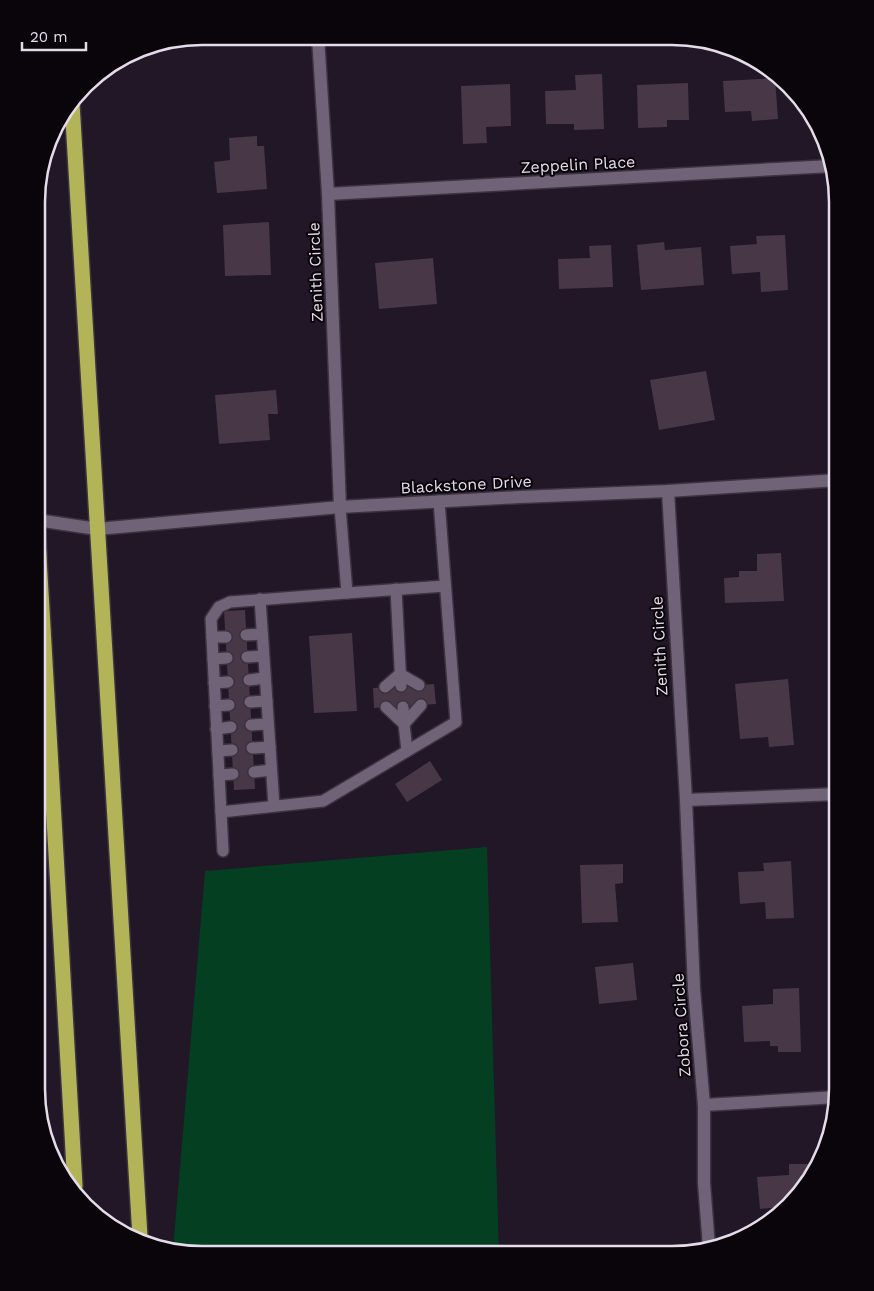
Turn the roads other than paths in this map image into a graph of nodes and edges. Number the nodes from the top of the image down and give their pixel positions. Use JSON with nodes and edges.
{"nodes":[{"id":1,"x":319,"y":45,"type":"edge"},
{"id":2,"x":73,"y":113,"type":"edge"},
{"id":3,"x":825,"y":166,"type":"edge"},
{"id":4,"x":328,"y":194,"type":"junction"},
{"id":5,"x":829,"y":481,"type":"edge"},
{"id":6,"x":668,"y":491,"type":"junction"},
{"id":7,"x":439,"y":501,"type":"junction"},
{"id":8,"x":340,"y":507,"type":"junction"},
{"id":9,"x":45,"y":522,"type":"edge"},
{"id":10,"x":97,"y":529,"type":"junction"},
{"id":11,"x":445,"y":586,"type":"junction"},
{"id":12,"x":396,"y":589,"type":"junction"},
{"id":13,"x":347,"y":593,"type":"junction"},
{"id":14,"x":260,"y":599,"type":"junction"},
{"id":15,"x":262,"y":634,"type":"junction"},
{"id":16,"x":246,"y":635,"type":"dead end"},
{"id":17,"x":226,"y":636,"type":"dead end"},
{"id":18,"x":212,"y":637,"type":"junction"},
{"id":19,"x":263,"y":656,"type":"junction"},
{"id":20,"x":247,"y":657,"type":"dead end"},
{"id":21,"x":227,"y":658,"type":"dead end"},
{"id":22,"x":213,"y":659,"type":"junction"},
{"id":23,"x":45,"y":665,"type":"edge"},
{"id":24,"x":400,"y":674,"type":"junction"},
{"id":25,"x":265,"y":678,"type":"junction"},
{"id":26,"x":249,"y":680,"type":"dead end"},
{"id":27,"x":228,"y":682,"type":"dead end"},
{"id":28,"x":214,"y":683,"type":"junction"},
{"id":29,"x":419,"y":685,"type":"dead end"},
{"id":30,"x":401,"y":686,"type":"dead end"},
{"id":31,"x":385,"y":687,"type":"dead end"},
{"id":32,"x":266,"y":700,"type":"junction"},
{"id":33,"x":250,"y":702,"type":"dead end"},
{"id":34,"x":229,"y":705,"type":"dead end"},
{"id":35,"x":421,"y":705,"type":"dead end"},
{"id":36,"x":215,"y":706,"type":"junction"},
{"id":37,"x":403,"y":706,"type":"dead end"},
{"id":38,"x":386,"y":707,"type":"dead end"},
{"id":39,"x":268,"y":724,"type":"junction"},
{"id":40,"x":404,"y":724,"type":"junction"},
{"id":41,"x":251,"y":725,"type":"dead end"},
{"id":42,"x":231,"y":727,"type":"dead end"},
{"id":43,"x":216,"y":729,"type":"junction"},
{"id":44,"x":270,"y":747,"type":"junction"},
{"id":45,"x":252,"y":748,"type":"dead end"},
{"id":46,"x":232,"y":750,"type":"dead end"},
{"id":47,"x":218,"y":751,"type":"junction"},
{"id":48,"x":407,"y":751,"type":"junction"},
{"id":49,"x":271,"y":770,"type":"junction"},
{"id":50,"x":254,"y":772,"type":"dead end"},
{"id":51,"x":233,"y":774,"type":"dead end"},
{"id":52,"x":219,"y":775,"type":"junction"},
{"id":53,"x":829,"y":794,"type":"edge"},
{"id":54,"x":686,"y":800,"type":"junction"},
{"id":55,"x":274,"y":806,"type":"junction"},
{"id":56,"x":221,"y":812,"type":"junction"},
{"id":57,"x":223,"y":851,"type":"dead end"},
{"id":58,"x":829,"y":1097,"type":"edge"},
{"id":59,"x":704,"y":1105,"type":"junction"},
{"id":60,"x":74,"y":1180,"type":"edge"},
{"id":61,"x":140,"y":1233,"type":"edge"},
{"id":62,"x":709,"y":1242,"type":"edge"}],
"edges":[{"from":1,"to":4,"type":"street","name":"Zenith Circle"},
{"from":2,"to":10,"type":"highway"},
{"from":3,"to":4,"type":"street","name":"Zeppelin Place"},
{"from":4,"to":8,"type":"street","name":"Zenith Circle"},
{"from":5,"to":6,"type":"street","name":"Blackstone Drive"},
{"from":6,"to":7,"type":"street","name":"Blackstone Drive"},
{"from":6,"to":54,"type":"street","name":"Zenith Circle"},
{"from":7,"to":8,"type":"street","name":"Blackstone Drive"},
{"from":7,"to":11,"type":"lane"},
{"from":8,"to":10,"type":"street","name":"Blackstone Drive"},
{"from":8,"to":13,"type":"lane"},
{"from":9,"to":10,"type":"street","name":"Blackstone Drive"},
{"from":10,"to":61,"type":"highway"},
{"from":11,"to":12,"type":"lane"},
{"from":11,"to":48,"type":"lane"},
{"from":12,"to":13,"type":"lane"},
{"from":12,"to":24,"type":"lane"},
{"from":13,"to":14,"type":"lane"},
{"from":14,"to":15,"type":"lane"},
{"from":14,"to":18,"type":"lane"},
{"from":15,"to":16,"type":"lane"},
{"from":15,"to":19,"type":"lane"},
{"from":17,"to":18,"type":"lane"},
{"from":18,"to":22,"type":"lane"},
{"from":19,"to":20,"type":"lane"},
{"from":19,"to":25,"type":"lane"},
{"from":21,"to":22,"type":"lane"},
{"from":22,"to":28,"type":"lane"},
{"from":23,"to":60,"type":"highway"},
{"from":24,"to":29,"type":"lane"},
{"from":24,"to":30,"type":"lane"},
{"from":24,"to":31,"type":"lane"},
{"from":25,"to":26,"type":"lane"},
{"from":25,"to":32,"type":"lane"},
{"from":27,"to":28,"type":"lane"},
{"from":28,"to":36,"type":"lane"},
{"from":32,"to":33,"type":"lane"},
{"from":32,"to":39,"type":"lane"},
{"from":34,"to":36,"type":"lane"},
{"from":35,"to":40,"type":"lane"},
{"from":36,"to":43,"type":"lane"},
{"from":37,"to":40,"type":"lane"},
{"from":38,"to":40,"type":"lane"},
{"from":39,"to":41,"type":"lane"},
{"from":39,"to":44,"type":"lane"},
{"from":40,"to":48,"type":"lane"},
{"from":42,"to":43,"type":"lane"},
{"from":43,"to":47,"type":"lane"},
{"from":44,"to":45,"type":"lane"},
{"from":44,"to":49,"type":"lane"},
{"from":46,"to":47,"type":"lane"},
{"from":47,"to":52,"type":"lane"},
{"from":48,"to":55,"type":"lane"},
{"from":49,"to":50,"type":"lane"},
{"from":49,"to":55,"type":"lane"},
{"from":51,"to":52,"type":"lane"},
{"from":52,"to":56,"type":"lane"},
{"from":53,"to":54,"type":"street"},
{"from":54,"to":59,"type":"street","name":"Zobora Circle"},
{"from":55,"to":56,"type":"lane"},
{"from":56,"to":57,"type":"lane"},
{"from":58,"to":59,"type":"street"},
{"from":59,"to":62,"type":"street","name":"Zobora Circle"}]}
